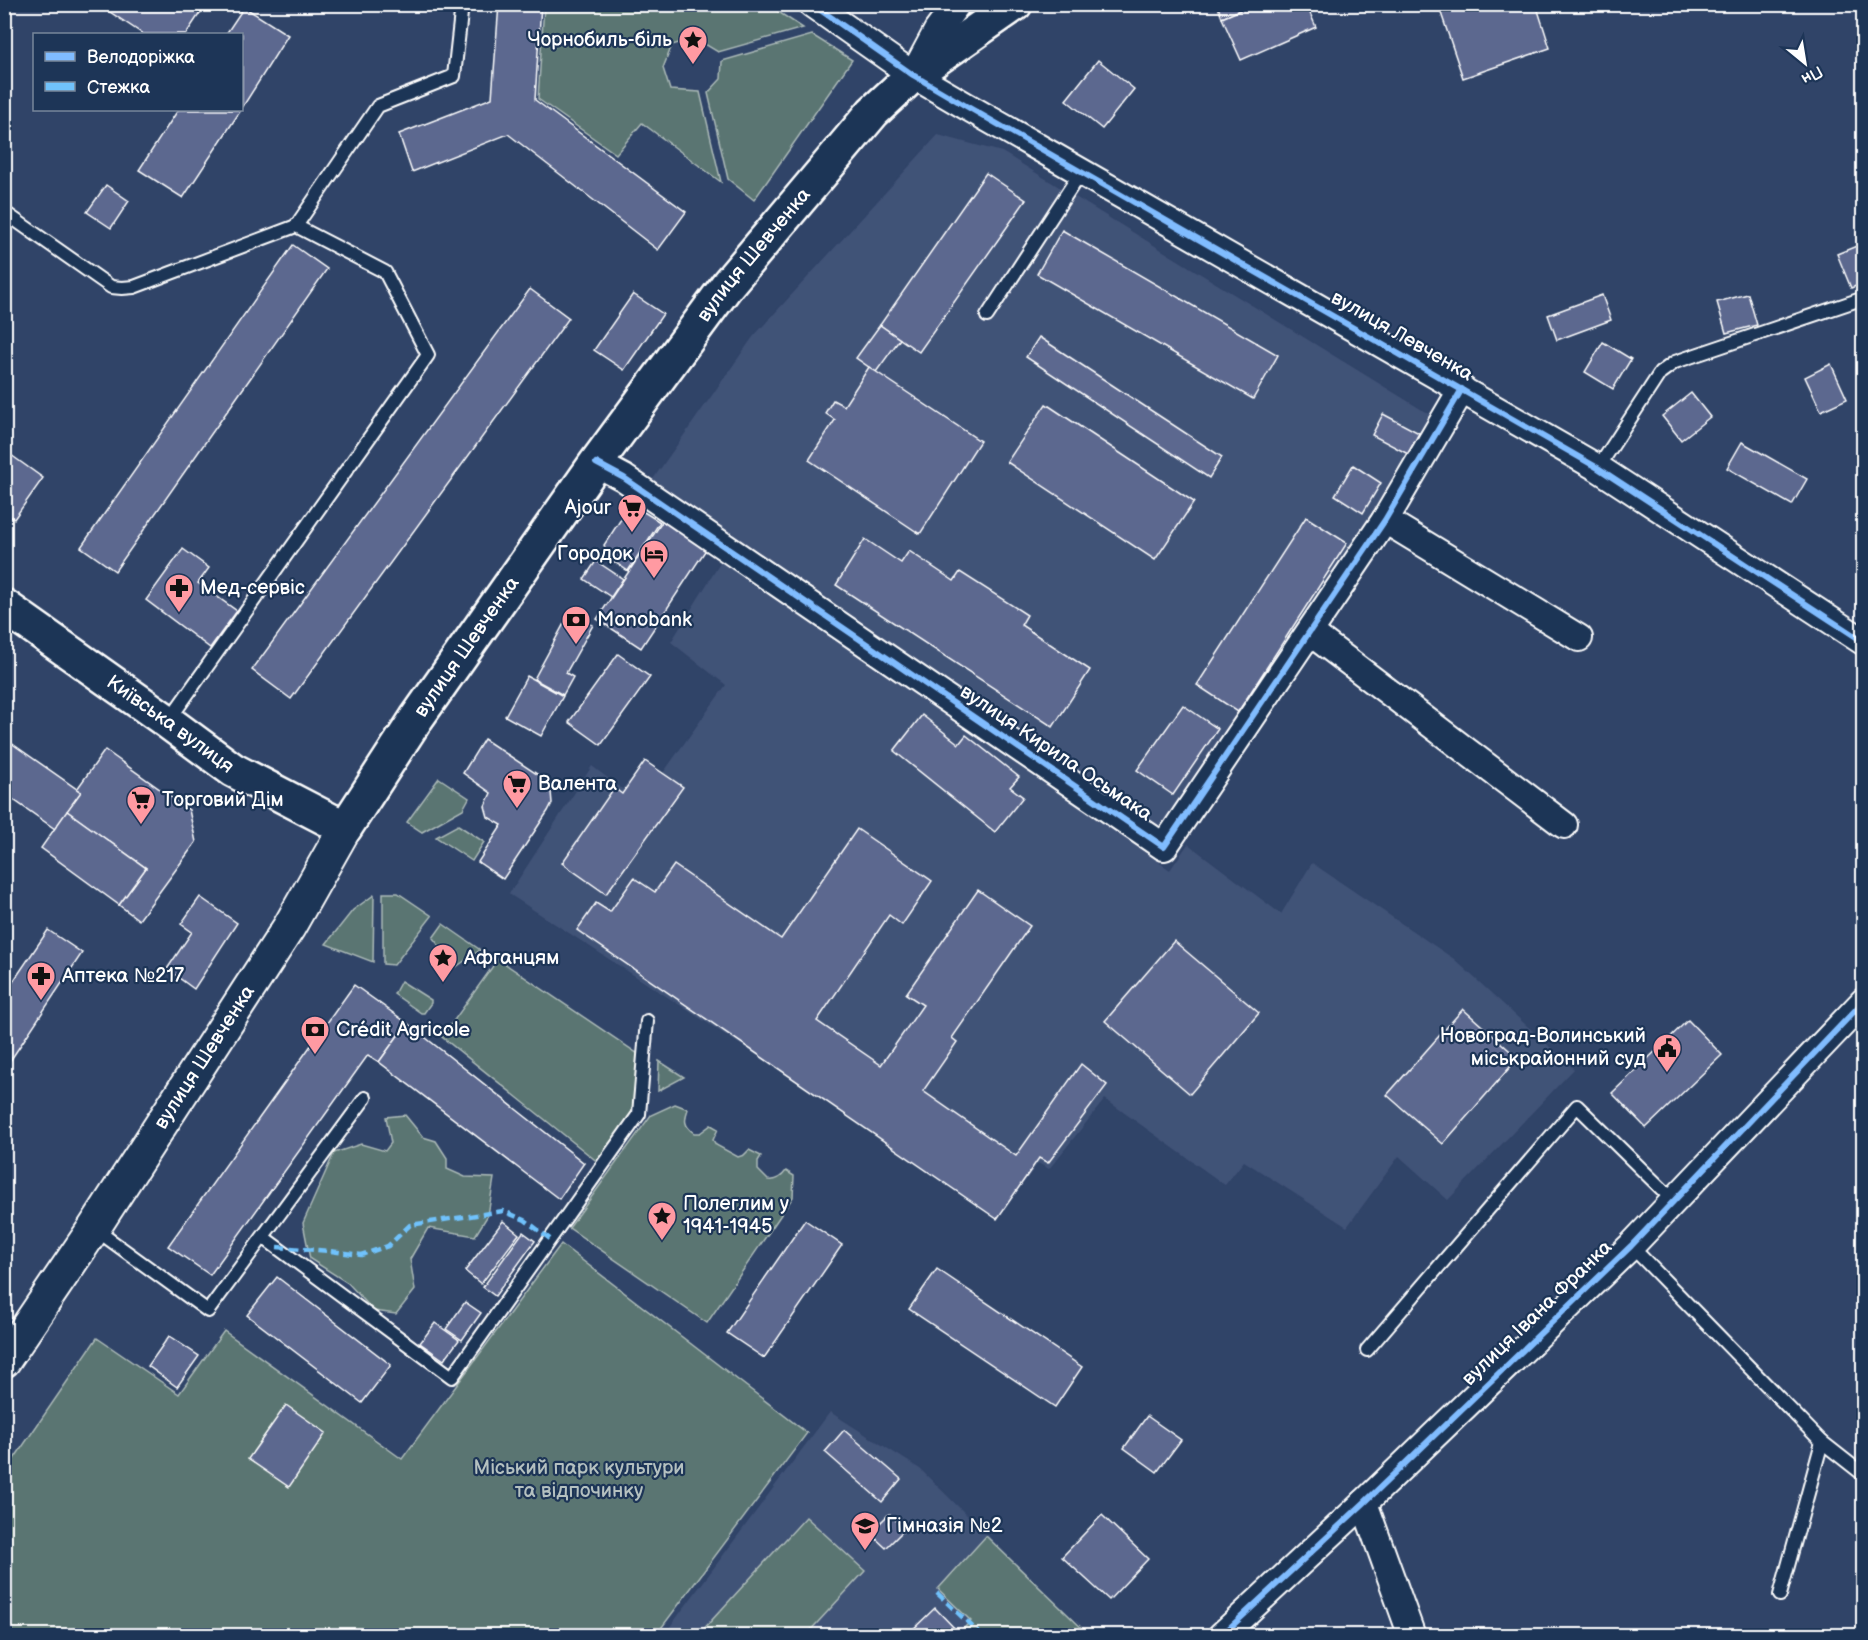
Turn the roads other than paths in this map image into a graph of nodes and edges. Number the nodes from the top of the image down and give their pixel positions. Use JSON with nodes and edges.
{"nodes":[{"id":1,"x":462,"y":4,"type":"edge"},
{"id":2,"x":812,"y":4,"type":"edge"},
{"id":3,"x":957,"y":4,"type":"edge"},
{"id":4,"x":1015,"y":4,"type":"edge"},
{"id":5,"x":913,"y":75,"type":"junction"},
{"id":6,"x":1081,"y":172,"type":"junction"},
{"id":7,"x":4,"y":212,"type":"edge"},
{"id":8,"x":296,"y":226,"type":"junction"},
{"id":9,"x":1863,"y":298,"type":"edge"},
{"id":10,"x":987,"y":316,"type":"dead end"},
{"id":11,"x":1462,"y":389,"type":"junction"},
{"id":12,"x":596,"y":463,"type":"junction"},
{"id":13,"x":1598,"y":468,"type":"junction"},
{"id":14,"x":1385,"y":520,"type":"junction"},
{"id":15,"x":4,"y":606,"type":"edge"},
{"id":16,"x":1311,"y":633,"type":"junction"},
{"id":17,"x":1579,"y":638,"type":"dead end"},
{"id":18,"x":1863,"y":642,"type":"edge"},
{"id":19,"x":168,"y":722,"type":"junction"},
{"id":20,"x":1564,"y":825,"type":"dead end"},
{"id":21,"x":345,"y":828,"type":"junction"},
{"id":22,"x":1863,"y":1001,"type":"edge"},
{"id":23,"x":647,"y":1021,"type":"dead end"},
{"id":24,"x":365,"y":1098,"type":"dead end"},
{"id":25,"x":1674,"y":1201,"type":"junction"},
{"id":26,"x":94,"y":1228,"type":"junction"},
{"id":27,"x":263,"y":1236,"type":"junction"},
{"id":28,"x":1631,"y":1246,"type":"junction"},
{"id":29,"x":1367,"y":1350,"type":"dead end"},
{"id":30,"x":4,"y":1361,"type":"edge"},
{"id":31,"x":1822,"y":1442,"type":"junction"},
{"id":32,"x":1863,"y":1475,"type":"edge"},
{"id":33,"x":1364,"y":1503,"type":"junction"},
{"id":34,"x":1780,"y":1595,"type":"dead end"},
{"id":35,"x":1221,"y":1635,"type":"edge"},
{"id":36,"x":1412,"y":1635,"type":"edge"}],
"edges":[{"from":1,"to":8,"type":"lane"},
{"from":2,"to":5,"type":"street","name":"вулиця Левченка"},
{"from":3,"to":5,"type":"street"},
{"from":4,"to":5,"type":"main road","name":"вулиця Шевченка"},
{"from":5,"to":6,"type":"street","name":"вулиця Левченка"},
{"from":5,"to":12,"type":"main road","name":"вулиця Шевченка"},
{"from":6,"to":10,"type":"lane"},
{"from":6,"to":11,"type":"street","name":"вулиця Левченка"},
{"from":7,"to":8,"type":"lane"},
{"from":8,"to":19,"type":"lane"},
{"from":9,"to":13,"type":"lane"},
{"from":11,"to":13,"type":"street","name":"вулиця Левченка"},
{"from":11,"to":14,"type":"street","name":"вулиця Кирила Осьмака"},
{"from":12,"to":16,"type":"street","name":"вулиця Кирила Осьмака"},
{"from":12,"to":21,"type":"main road","name":"вулиця Шевченка"},
{"from":13,"to":18,"type":"street","name":"вулиця Левченка"},
{"from":14,"to":16,"type":"street","name":"вулиця Кирила Осьмака"},
{"from":14,"to":17,"type":"street"},
{"from":15,"to":19,"type":"main road","name":"Київська вулиця"},
{"from":16,"to":20,"type":"street"},
{"from":19,"to":21,"type":"main road","name":"Київська вулиця"},
{"from":21,"to":26,"type":"street","name":"вулиця Шевченка"},
{"from":22,"to":25,"type":"street","name":"вулиця Івана Франка"},
{"from":23,"to":27,"type":"lane"},
{"from":24,"to":27,"type":"lane"},
{"from":25,"to":28,"type":"street","name":"вулиця Івана Франка"},
{"from":25,"to":29,"type":"lane"},
{"from":26,"to":27,"type":"lane"},
{"from":26,"to":30,"type":"street","name":"вулиця Шевченка"},
{"from":28,"to":31,"type":"lane"},
{"from":28,"to":33,"type":"street","name":"вулиця Івана Франка"},
{"from":31,"to":32,"type":"lane"},
{"from":31,"to":34,"type":"lane"},
{"from":33,"to":35,"type":"street","name":"вулиця Івана Франка"},
{"from":33,"to":36,"type":"street"}]}
